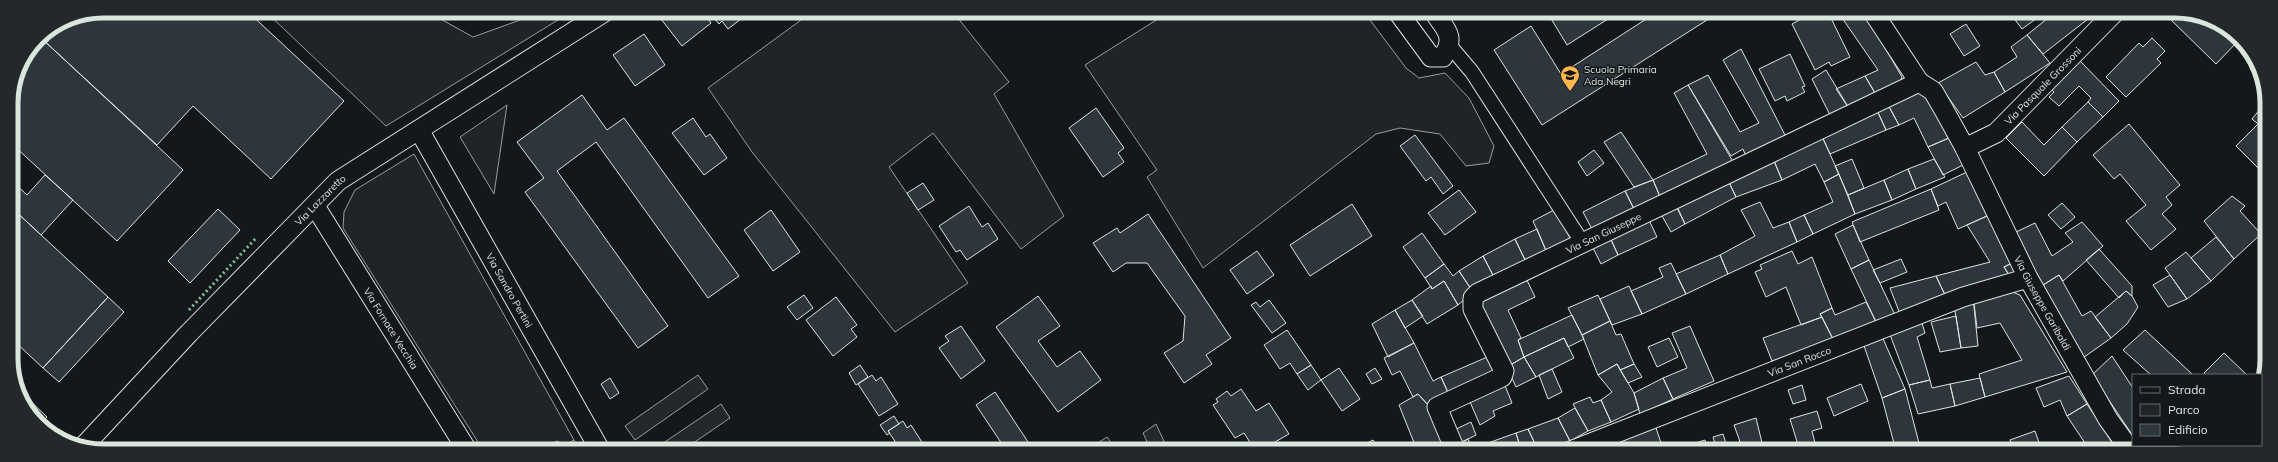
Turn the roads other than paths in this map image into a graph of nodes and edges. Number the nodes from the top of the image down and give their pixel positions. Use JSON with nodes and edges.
{"nodes":[{"id":1,"x":595,"y":18,"type":"edge"},
{"id":2,"x":1402,"y":18,"type":"edge"},
{"id":3,"x":1438,"y":18,"type":"edge"},
{"id":4,"x":1877,"y":18,"type":"edge"},
{"id":5,"x":2109,"y":18,"type":"edge"},
{"id":6,"x":1450,"y":46,"type":"junction"},
{"id":7,"x":1919,"y":82,"type":"junction"},
{"id":8,"x":419,"y":130,"type":"junction"},
{"id":9,"x":1965,"y":148,"type":"junction"},
{"id":10,"x":315,"y":206,"type":"junction"},
{"id":11,"x":1582,"y":242,"type":"junction"},
{"id":12,"x":2028,"y":278,"type":"junction"},
{"id":13,"x":87,"y":442,"type":"edge"},
{"id":14,"x":463,"y":444,"type":"edge"},
{"id":15,"x":597,"y":444,"type":"edge"},
{"id":16,"x":1452,"y":444,"type":"edge"},
{"id":17,"x":1588,"y":444,"type":"edge"},
{"id":18,"x":2126,"y":444,"type":"edge"}],
"edges":[{"from":1,"to":8,"type":"street","name":"Via Lazzaretto"},
{"from":2,"to":6,"type":"street"},
{"from":3,"to":6,"type":"street"},
{"from":4,"to":7,"type":"street","name":"Via Giuseppe Garibaldi"},
{"from":5,"to":9,"type":"street","name":"Via Pasquale Grossoni"},
{"from":6,"to":11,"type":"street"},
{"from":7,"to":9,"type":"street","name":"Via Giuseppe Garibaldi"},
{"from":7,"to":11,"type":"street","name":"Via San Giuseppe"},
{"from":8,"to":10,"type":"street","name":"Via Lazzaretto"},
{"from":8,"to":15,"type":"street","name":"Via Sandro Pertini"},
{"from":9,"to":12,"type":"street","name":"Via Giuseppe Garibaldi"},
{"from":10,"to":13,"type":"street","name":"Via Lazzaretto"},
{"from":10,"to":14,"type":"street","name":"Via Fornace Vecchia"},
{"from":11,"to":16,"type":"street","name":"Via San Giuseppe"},
{"from":12,"to":17,"type":"street","name":"Via San Rocco"},
{"from":12,"to":18,"type":"street","name":"Via Giuseppe Garibaldi"}]}
